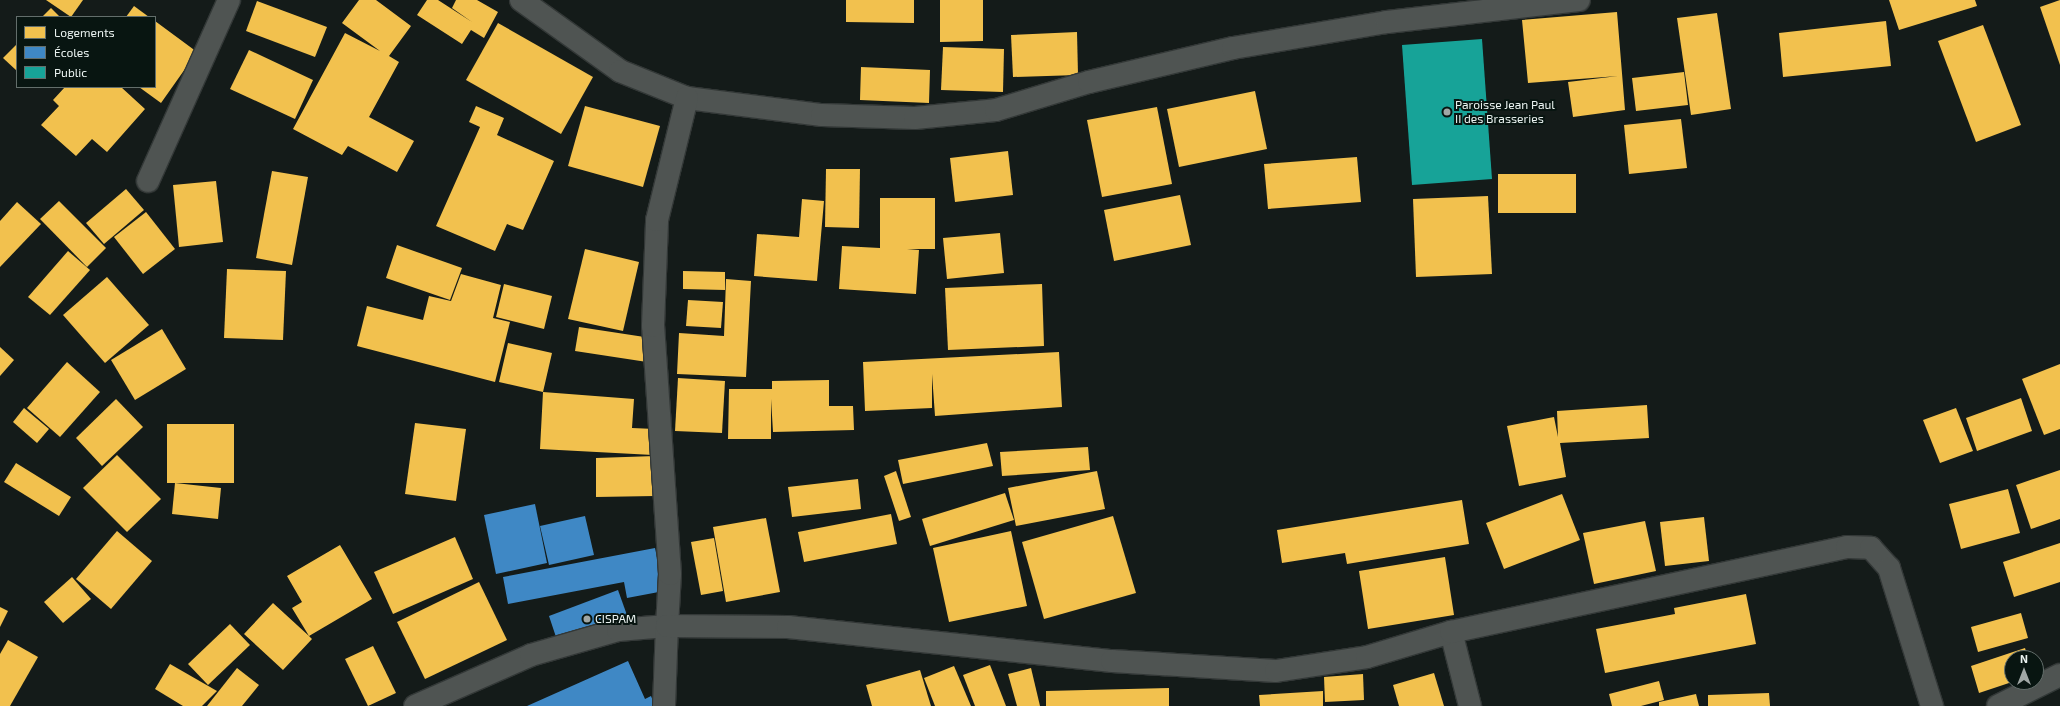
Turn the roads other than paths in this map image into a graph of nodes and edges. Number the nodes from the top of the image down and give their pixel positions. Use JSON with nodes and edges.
{"nodes":[{"id":1,"x":229,"y":0,"type":"edge"},
{"id":2,"x":521,"y":0,"type":"edge"},
{"id":3,"x":1579,"y":0,"type":"edge"},
{"id":4,"x":687,"y":98,"type":"junction"},
{"id":5,"x":148,"y":181,"type":"dead end"},
{"id":6,"x":667,"y":626,"type":"junction"},
{"id":7,"x":1451,"y":632,"type":"junction"},
{"id":8,"x":2060,"y":675,"type":"edge"},
{"id":9,"x":415,"y":706,"type":"edge"},
{"id":10,"x":664,"y":706,"type":"edge"},
{"id":11,"x":1470,"y":706,"type":"edge"},
{"id":12,"x":1932,"y":706,"type":"edge"},
{"id":13,"x":1998,"y":706,"type":"edge"}],
"edges":[{"from":1,"to":5,"type":"street"},
{"from":2,"to":4,"type":"street"},
{"from":3,"to":4,"type":"street"},
{"from":4,"to":6,"type":"street"},
{"from":6,"to":7,"type":"street"},
{"from":6,"to":9,"type":"street"},
{"from":6,"to":10,"type":"street"},
{"from":7,"to":11,"type":"street"},
{"from":7,"to":12,"type":"street"},
{"from":8,"to":13,"type":"street"}]}
